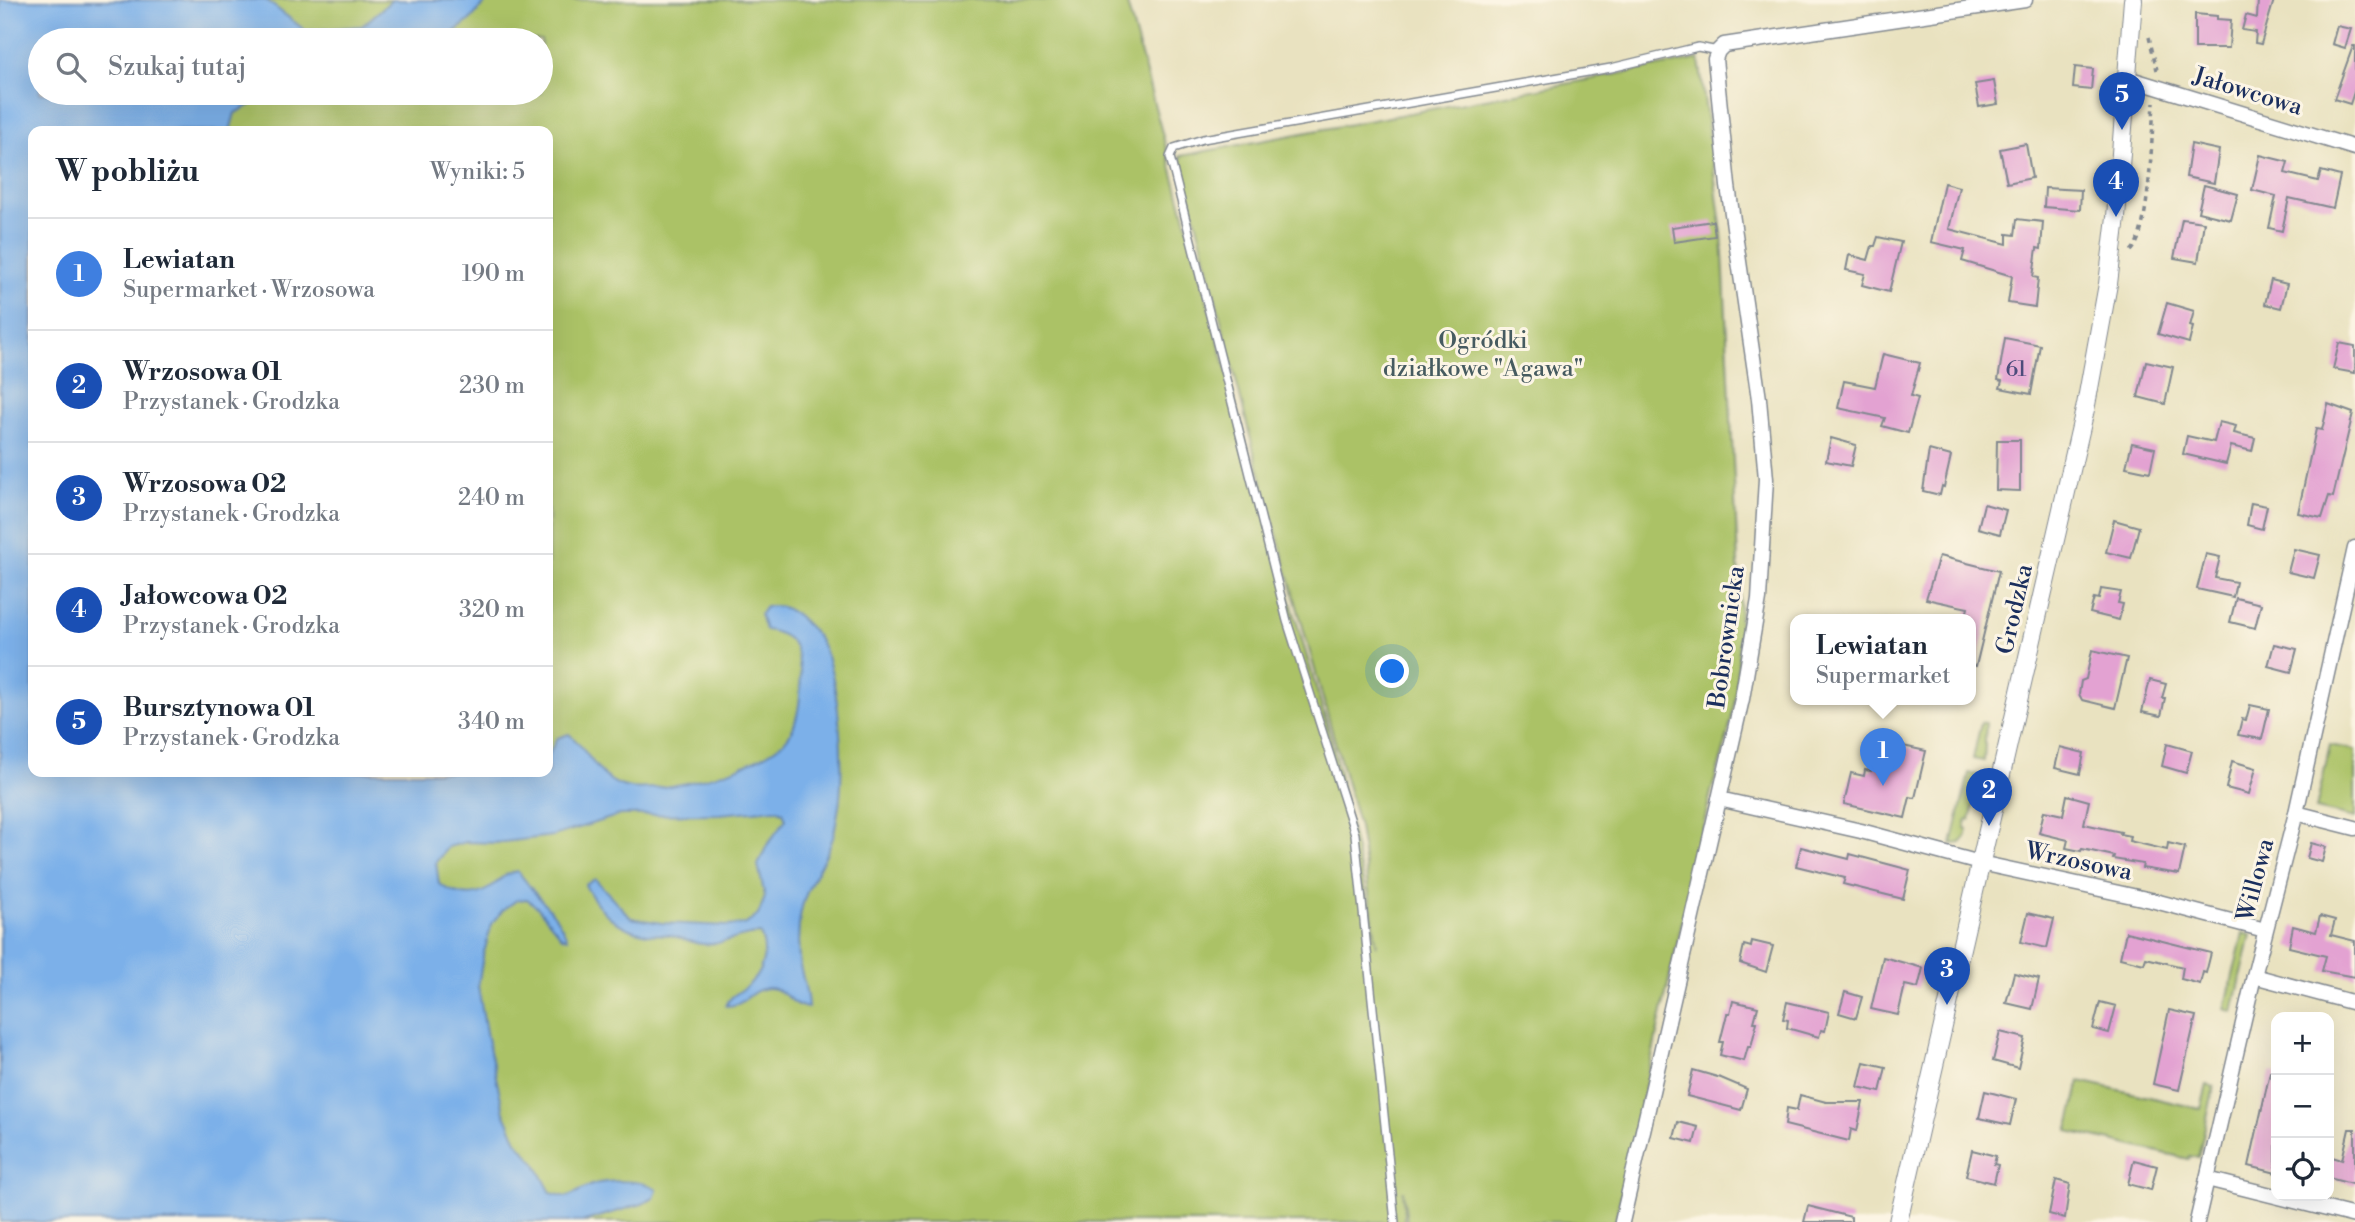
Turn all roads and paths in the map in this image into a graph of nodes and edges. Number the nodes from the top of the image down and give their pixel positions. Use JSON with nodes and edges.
{"nodes":[{"id":1,"x":2025,"y":0,"type":"edge"},
{"id":2,"x":2133,"y":0,"type":"edge"},
{"id":3,"x":1718,"y":51,"type":"junction"},
{"id":4,"x":2127,"y":78,"type":"junction"},
{"id":5,"x":2355,"y":148,"type":"edge"},
{"id":6,"x":2355,"y":548,"type":"edge"},
{"id":7,"x":1719,"y":799,"type":"junction"},
{"id":8,"x":2296,"y":813,"type":"junction"},
{"id":9,"x":2355,"y":828,"type":"edge"},
{"id":10,"x":1980,"y":863,"type":"junction"},
{"id":11,"x":2265,"y":930,"type":"junction"},
{"id":12,"x":2254,"y":976,"type":"junction"},
{"id":13,"x":2355,"y":1003,"type":"edge"},
{"id":14,"x":2207,"y":1179,"type":"junction"},
{"id":15,"x":2355,"y":1216,"type":"edge"},
{"id":16,"x":1395,"y":1222,"type":"edge"},
{"id":17,"x":1622,"y":1222,"type":"edge"},
{"id":18,"x":1898,"y":1222,"type":"edge"},
{"id":19,"x":2197,"y":1222,"type":"edge"}],
"edges":[{"from":1,"to":3,"type":"street"},
{"from":2,"to":4,"type":"street","name":"Grodzka"},
{"from":3,"to":7,"type":"street","name":"Bobrownicka"},
{"from":3,"to":16,"type":"lane"},
{"from":4,"to":5,"type":"street","name":"Jałowcowa"},
{"from":4,"to":10,"type":"street","name":"Grodzka"},
{"from":6,"to":8,"type":"street","name":"Willowa"},
{"from":7,"to":10,"type":"street","name":"Wrzosowa"},
{"from":7,"to":17,"type":"street","name":"Bobrownicka"},
{"from":8,"to":9,"type":"street"},
{"from":8,"to":11,"type":"street","name":"Willowa"},
{"from":10,"to":11,"type":"street","name":"Wrzosowa"},
{"from":10,"to":18,"type":"street","name":"Grodzka"},
{"from":11,"to":12,"type":"street","name":"Willowa"},
{"from":12,"to":13,"type":"street"},
{"from":12,"to":14,"type":"street","name":"Willowa"},
{"from":14,"to":15,"type":"street"},
{"from":14,"to":19,"type":"street","name":"Willowa"}]}
